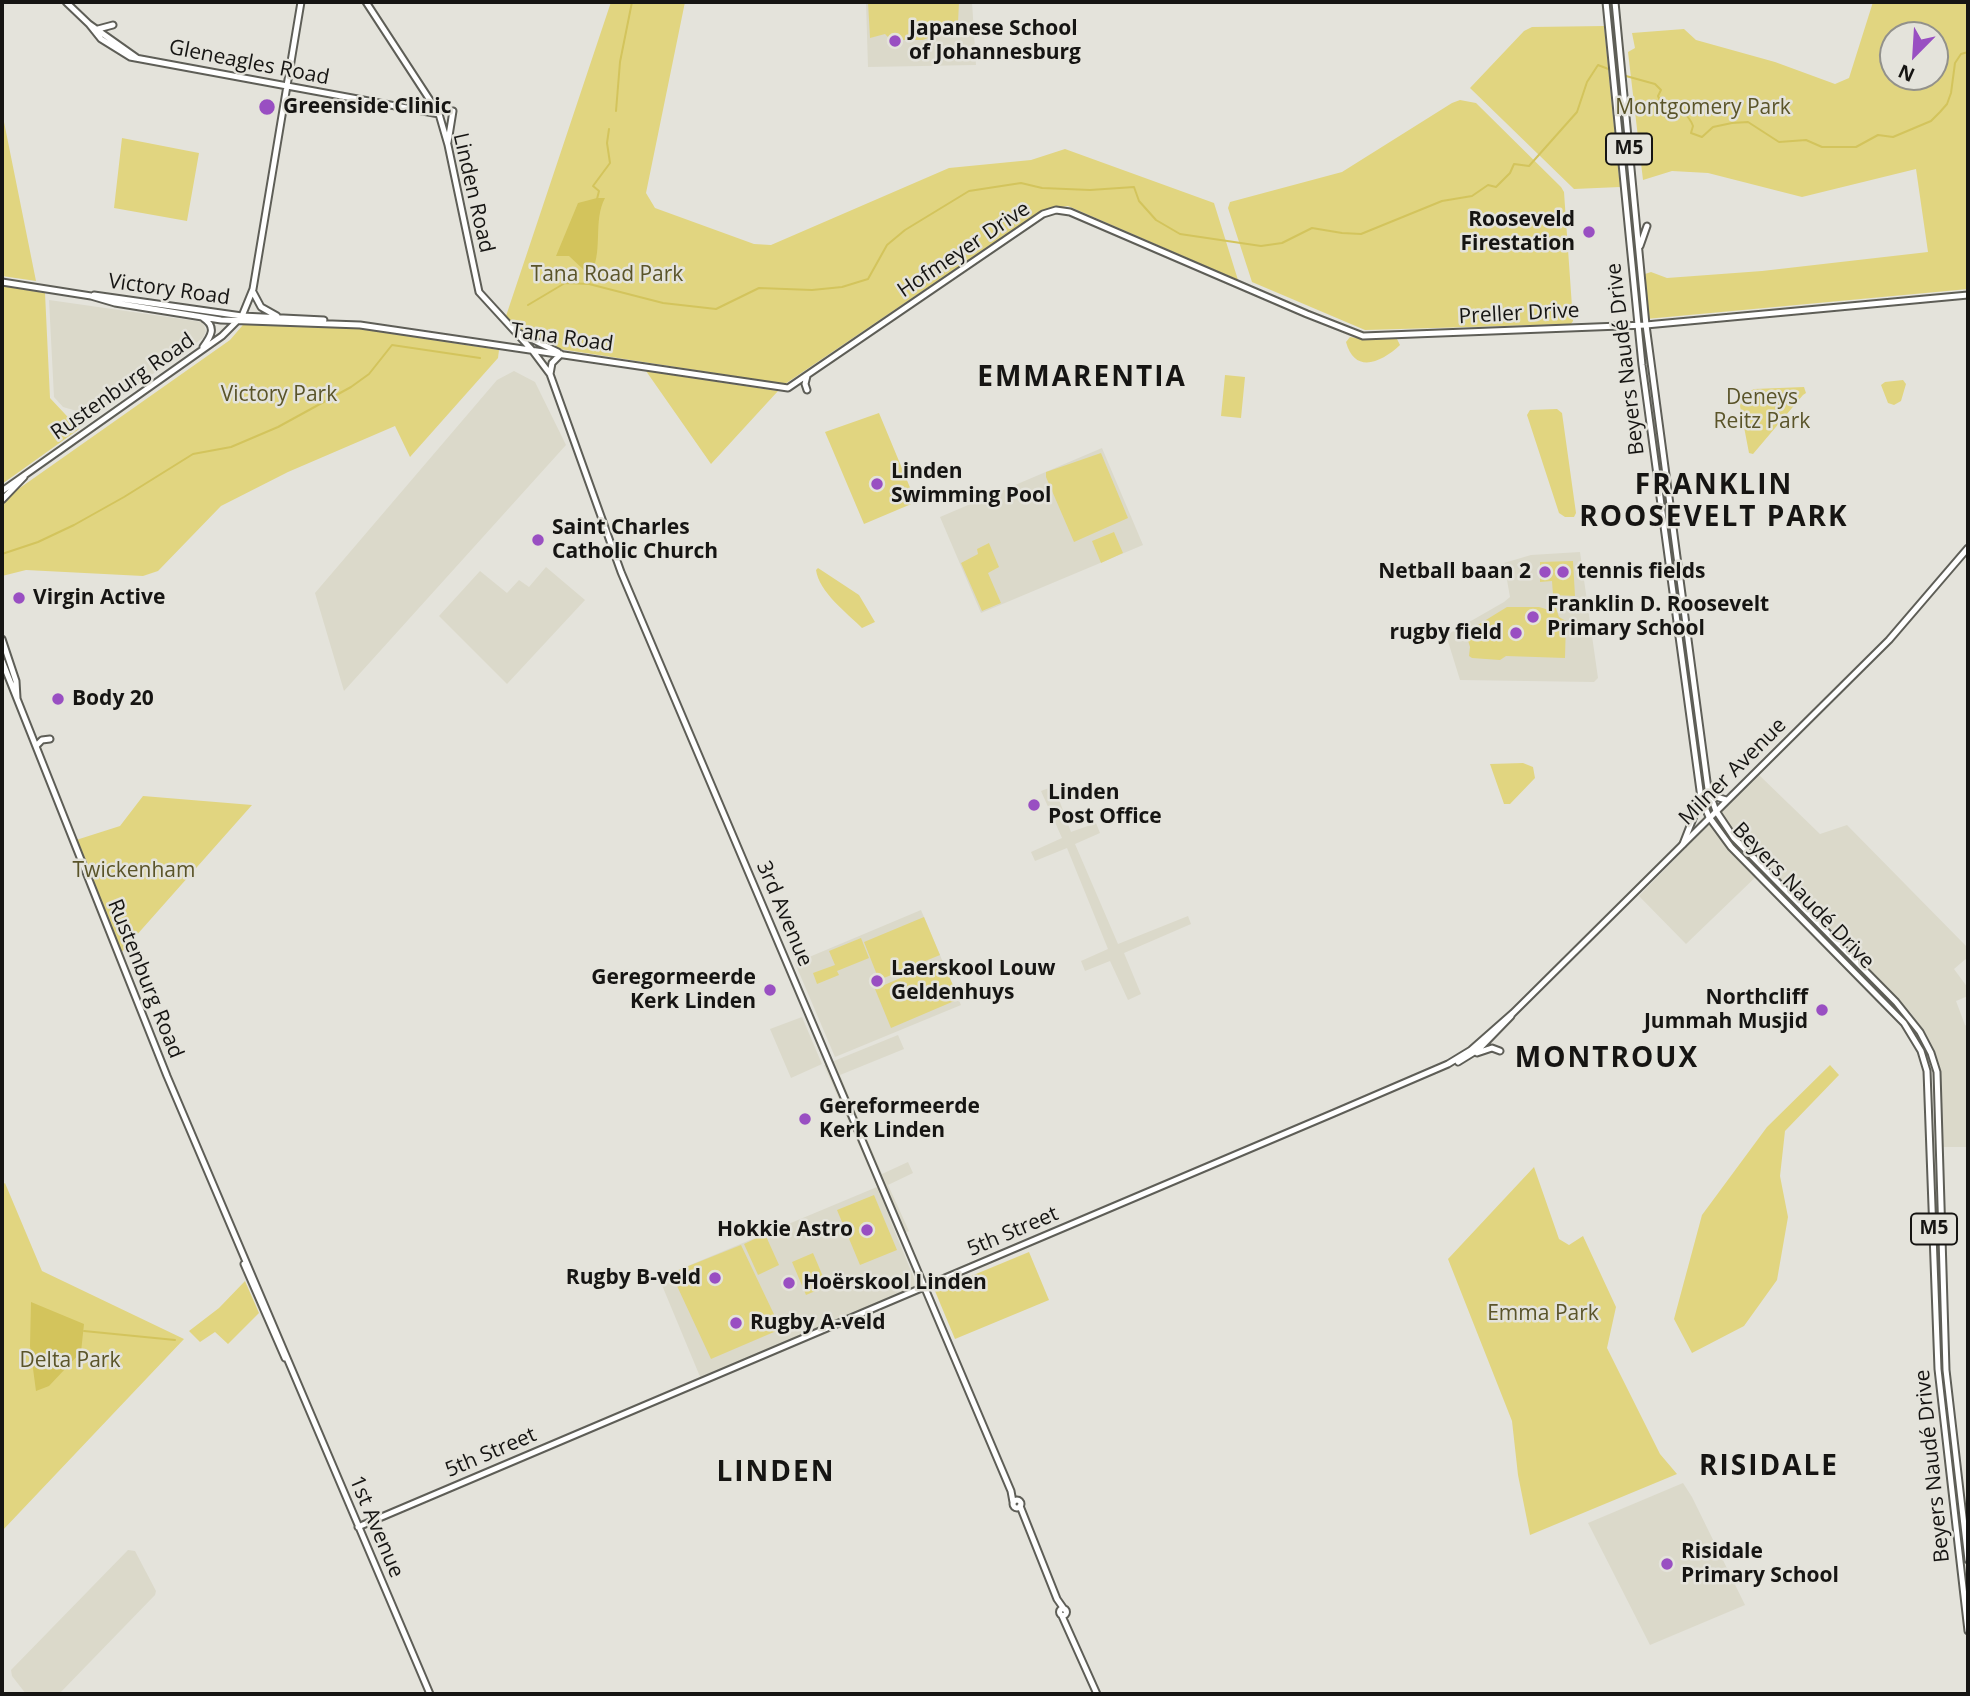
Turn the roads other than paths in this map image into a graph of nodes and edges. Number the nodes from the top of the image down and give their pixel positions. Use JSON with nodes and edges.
{"nodes":[{"id":1,"x":66,"y":2,"type":"edge"},
{"id":2,"x":301,"y":2,"type":"edge"},
{"id":3,"x":366,"y":2,"type":"edge"},
{"id":4,"x":1606,"y":2,"type":"edge"},
{"id":5,"x":1615,"y":2,"type":"edge"},
{"id":6,"x":89,"y":24,"type":"junction"},
{"id":7,"x":113,"y":25,"type":"dead end"},
{"id":8,"x":98,"y":29,"type":"junction"},
{"id":9,"x":137,"y":58,"type":"junction"},
{"id":10,"x":287,"y":86,"type":"junction"},
{"id":11,"x":453,"y":111,"type":"dead end"},
{"id":12,"x":439,"y":114,"type":"junction"},
{"id":13,"x":448,"y":145,"type":"junction"},
{"id":14,"x":1633,"y":187,"type":"junction"},
{"id":15,"x":1623,"y":188,"type":"junction"},
{"id":16,"x":1636,"y":221,"type":"junction"},
{"id":17,"x":1626,"y":222,"type":"junction"},
{"id":18,"x":1647,"y":226,"type":"dead end"},
{"id":19,"x":1639,"y":248,"type":"junction"},
{"id":20,"x":2,"y":282,"type":"edge"},
{"id":21,"x":1248,"y":288,"type":"joint"},
{"id":22,"x":253,"y":289,"type":"junction"},
{"id":23,"x":94,"y":295,"type":"junction"},
{"id":24,"x":1968,"y":295,"type":"edge"},
{"id":25,"x":139,"y":301,"type":"junction"},
{"id":26,"x":115,"y":303,"type":"junction"},
{"id":27,"x":197,"y":316,"type":"junction"},
{"id":28,"x":282,"y":317,"type":"junction"},
{"id":29,"x":241,"y":319,"type":"junction"},
{"id":30,"x":331,"y":322,"type":"junction"},
{"id":31,"x":1637,"y":325,"type":"junction"},
{"id":32,"x":1646,"y":325,"type":"junction"},
{"id":33,"x":516,"y":333,"type":"junction"},
{"id":34,"x":511,"y":347,"type":"junction"},
{"id":35,"x":532,"y":350,"type":"junction"},
{"id":36,"x":199,"y":352,"type":"junction"},
{"id":37,"x":563,"y":354,"type":"junction"},
{"id":38,"x":550,"y":374,"type":"junction"},
{"id":39,"x":807,"y":376,"type":"junction"},
{"id":40,"x":788,"y":388,"type":"joint"},
{"id":41,"x":807,"y":390,"type":"dead end"},
{"id":42,"x":24,"y":477,"type":"junction"},
{"id":43,"x":2,"y":491,"type":"edge"},
{"id":44,"x":2,"y":500,"type":"edge"},
{"id":45,"x":1968,"y":548,"type":"edge"},
{"id":46,"x":2,"y":639,"type":"edge"},
{"id":47,"x":2,"y":661,"type":"edge"},
{"id":48,"x":17,"y":698,"type":"junction"},
{"id":49,"x":50,"y":739,"type":"dead end"},
{"id":50,"x":36,"y":746,"type":"junction"},
{"id":51,"x":1710,"y":795,"type":"junction"},
{"id":52,"x":1701,"y":798,"type":"junction"},
{"id":53,"x":1726,"y":800,"type":"junction"},
{"id":54,"x":1716,"y":811,"type":"junction"},
{"id":55,"x":1709,"y":817,"type":"junction"},
{"id":56,"x":1683,"y":844,"type":"junction"},
{"id":57,"x":1494,"y":1032,"type":"junction"},
{"id":58,"x":1500,"y":1051,"type":"dead end"},
{"id":59,"x":1473,"y":1054,"type":"junction"},
{"id":60,"x":1448,"y":1064,"type":"junction"},
{"id":61,"x":167,"y":1076,"type":"joint"},
{"id":62,"x":924,"y":1287,"type":"junction"},
{"id":63,"x":358,"y":1527,"type":"junction"},
{"id":64,"x":1968,"y":1560,"type":"edge"},
{"id":65,"x":1968,"y":1631,"type":"edge"},
{"id":66,"x":429,"y":1694,"type":"edge"},
{"id":67,"x":1097,"y":1694,"type":"edge"}],
"edges":[{"from":1,"to":6,"type":"main road","name":"Gleneagles Road"},
{"from":2,"to":10,"type":"main road"},
{"from":3,"to":12,"type":"main road","name":"Linden Road"},
{"from":4,"to":15,"type":"main road","name":"Beyers Naudé Drive","number":"M5"},
{"from":5,"to":14,"type":"main road","name":"Beyers Naudé Drive","number":"M5"},
{"from":6,"to":8,"type":"main road","name":"Gleneagles Road"},
{"from":6,"to":9,"type":"main road","name":"Gleneagles Road"},
{"from":7,"to":8,"type":"main road"},
{"from":8,"to":9,"type":"main road","name":"Gleneagles Road"},
{"from":9,"to":10,"type":"main road","name":"Gleneagles Road"},
{"from":10,"to":12,"type":"main road","name":"Gleneagles Road"},
{"from":10,"to":22,"type":"main road"},
{"from":11,"to":13,"type":"main road"},
{"from":12,"to":13,"type":"main road","name":"Linden Road"},
{"from":13,"to":33,"type":"main road","name":"Linden Road"},
{"from":14,"to":15,"type":"main road"},
{"from":14,"to":16,"type":"main road","name":"Beyers Naudé Drive","number":"M5"},
{"from":15,"to":17,"type":"main road","name":"Beyers Naudé Drive","number":"M5"},
{"from":16,"to":17,"type":"main road"},
{"from":16,"to":19,"type":"main road","name":"Beyers Naudé Drive","number":"M5"},
{"from":17,"to":31,"type":"main road","name":"Beyers Naudé Drive","number":"M5"},
{"from":18,"to":19,"type":"main road"},
{"from":19,"to":32,"type":"main road","name":"Beyers Naudé Drive","number":"M5"},
{"from":20,"to":23,"type":"main road","name":"Victory Road"},
{"from":21,"to":31,"type":"main road","name":"Preller Drive"},
{"from":21,"to":39,"type":"main road","name":"Hofmeyer Drive"},
{"from":22,"to":28,"type":"main road"},
{"from":22,"to":29,"type":"main road"},
{"from":23,"to":25,"type":"main road","name":"Victory Road"},
{"from":23,"to":26,"type":"main road","name":"Victory Road"},
{"from":24,"to":32,"type":"main road","name":"Preller Drive"},
{"from":25,"to":26,"type":"main road"},
{"from":25,"to":29,"type":"main road","name":"Victory Road"},
{"from":26,"to":27,"type":"main road","name":"Victory Road"},
{"from":27,"to":29,"type":"main road","name":"Victory Road"},
{"from":27,"to":36,"type":"main road"},
{"from":28,"to":29,"type":"main road","name":"Tana Road"},
{"from":28,"to":30,"type":"main road","name":"Tana Road"},
{"from":29,"to":30,"type":"main road","name":"Tana Road"},
{"from":29,"to":36,"type":"main road","name":"Rustenburg Road"},
{"from":30,"to":34,"type":"main road","name":"Tana Road"},
{"from":31,"to":32,"type":"main road","name":"Preller Drive"},
{"from":31,"to":52,"type":"main road","name":"Beyers Naudé Drive","number":"M5"},
{"from":32,"to":51,"type":"main road","name":"Beyers Naudé Drive","number":"M5"},
{"from":33,"to":34,"type":"main road"},
{"from":33,"to":35,"type":"main road","name":"Linden Road"},
{"from":33,"to":37,"type":"main road"},
{"from":34,"to":35,"type":"main road","name":"Tana Road"},
{"from":35,"to":37,"type":"main road","name":"Tana Road"},
{"from":35,"to":38,"type":"main road","name":"3rd Avenue"},
{"from":36,"to":42,"type":"main road","name":"Rustenburg Road"},
{"from":37,"to":38,"type":"main road"},
{"from":37,"to":40,"type":"main road","name":"Tana Road"},
{"from":38,"to":62,"type":"main road","name":"3rd Avenue"},
{"from":39,"to":40,"type":"main road","name":"Hofmeyer Drive"},
{"from":39,"to":41,"type":"main road"},
{"from":42,"to":43,"type":"main road","name":"Rustenburg Road"},
{"from":42,"to":44,"type":"main road","name":"Rustenburg Road"},
{"from":45,"to":53,"type":"main road","name":"Milner Avenue"},
{"from":46,"to":48,"type":"main road","name":"Rustenburg Road"},
{"from":47,"to":48,"type":"main road","name":"Rustenburg Road"},
{"from":48,"to":50,"type":"main road","name":"Rustenburg Road"},
{"from":49,"to":50,"type":"main road"},
{"from":50,"to":61,"type":"main road","name":"Rustenburg Road"},
{"from":51,"to":53,"type":"main road"},
{"from":51,"to":54,"type":"main road","name":"Beyers Naudé Drive","number":"M5"},
{"from":52,"to":55,"type":"main road","name":"Beyers Naudé Drive","number":"M5"},
{"from":52,"to":56,"type":"main road"},
{"from":53,"to":54,"type":"main road","name":"Milner Avenue"},
{"from":54,"to":55,"type":"main road","name":"Milner Avenue"},
{"from":54,"to":64,"type":"main road","name":"Beyers Naudé Drive","number":"M5"},
{"from":55,"to":56,"type":"main road","name":"Milner Avenue"},
{"from":55,"to":65,"type":"main road","name":"Beyers Naudé Drive","number":"M5"},
{"from":56,"to":57,"type":"main road","name":"Milner Avenue"},
{"from":57,"to":59,"type":"main road","name":"5th Street"},
{"from":57,"to":60,"type":"main road","name":"5th Street"},
{"from":58,"to":59,"type":"main road"},
{"from":59,"to":60,"type":"main road","name":"5th Street"},
{"from":60,"to":62,"type":"main road","name":"5th Street"},
{"from":61,"to":63,"type":"main road","name":"1st Avenue"},
{"from":62,"to":63,"type":"main road","name":"5th Street"},
{"from":62,"to":67,"type":"main road","name":"3rd Avenue"},
{"from":63,"to":66,"type":"main road","name":"1st Avenue"}]}
